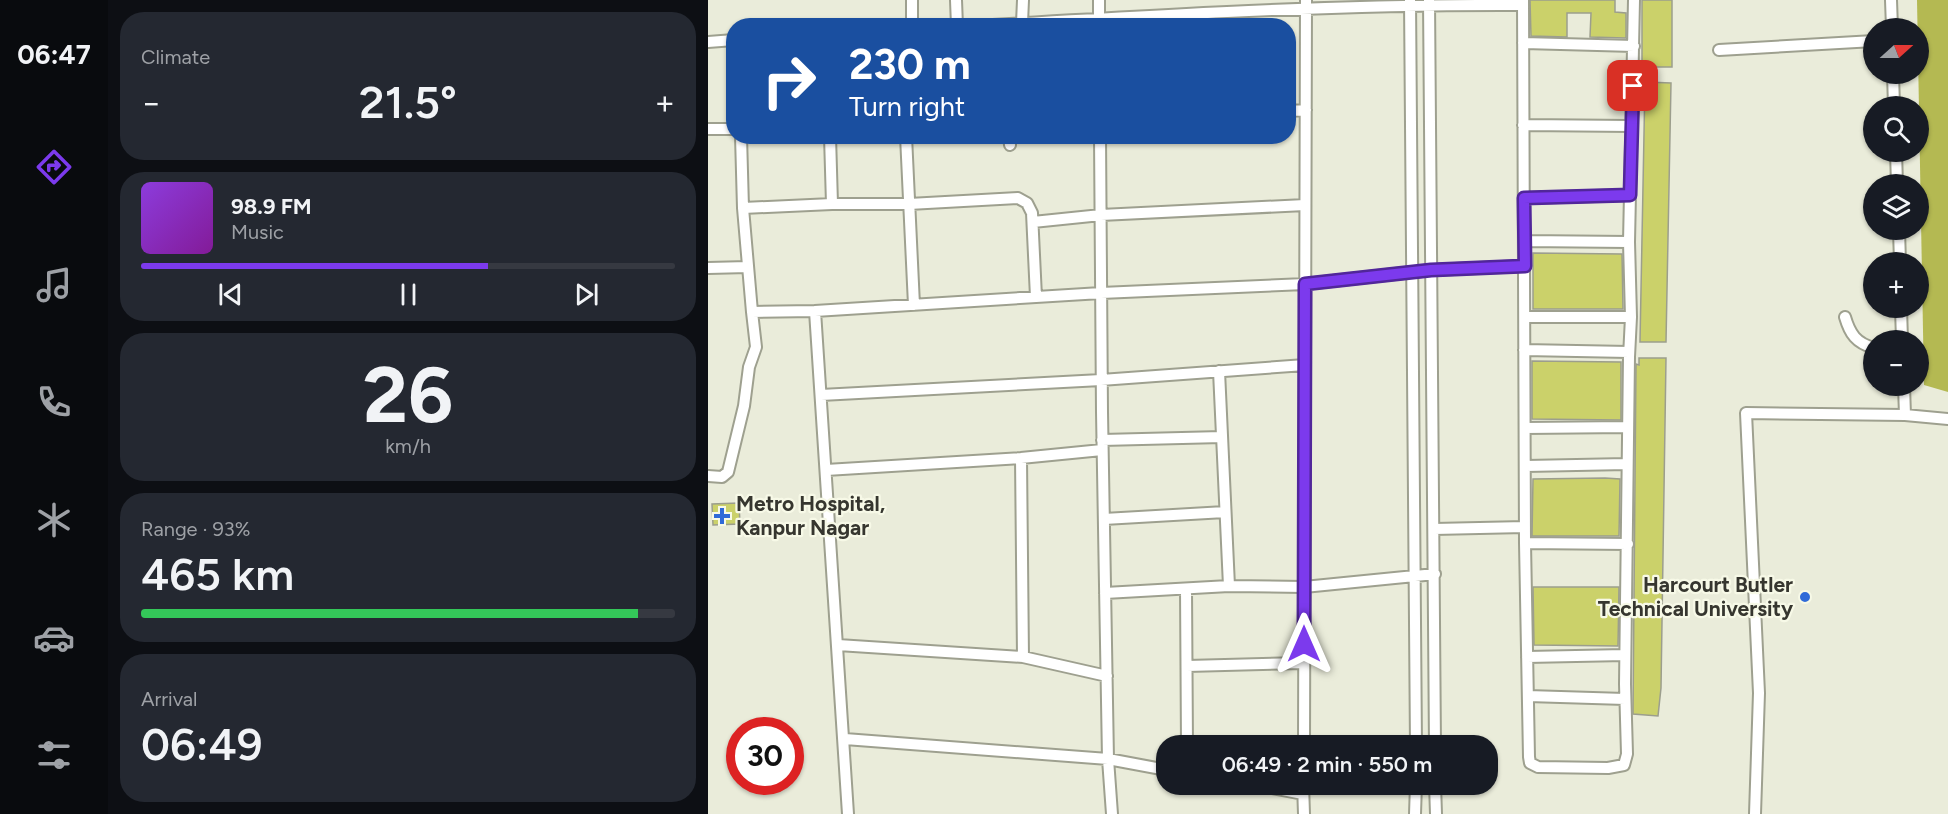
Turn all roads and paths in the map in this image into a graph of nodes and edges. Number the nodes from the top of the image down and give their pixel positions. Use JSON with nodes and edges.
{"nodes":[{"id":1,"x":912,"y":0,"type":"edge"},
{"id":2,"x":956,"y":0,"type":"edge"},
{"id":3,"x":1023,"y":0,"type":"edge"},
{"id":4,"x":1099,"y":0,"type":"edge"},
{"id":5,"x":1634,"y":0,"type":"edge"},
{"id":6,"x":1891,"y":0,"type":"edge"},
{"id":7,"x":1429,"y":2,"type":"edge"},
{"id":8,"x":1410,"y":3,"type":"edge"},
{"id":9,"x":1523,"y":3,"type":"edge"},
{"id":10,"x":1306,"y":5,"type":"edge"},
{"id":11,"x":912,"y":18,"type":"edge"},
{"id":12,"x":957,"y":18,"type":"edge"},
{"id":13,"x":1023,"y":18,"type":"edge"},
{"id":14,"x":1099,"y":18,"type":"edge"},
{"id":15,"x":1148,"y":18,"type":"edge"},
{"id":16,"x":1892,"y":18,"type":"edge"},
{"id":17,"x":726,"y":41,"type":"edge"},
{"id":18,"x":708,"y":42,"type":"edge"},
{"id":19,"x":1863,"y":42,"type":"edge"},
{"id":20,"x":1523,"y":43,"type":"junction"},
{"id":21,"x":1634,"y":46,"type":"junction"},
{"id":22,"x":1719,"y":50,"type":"dead end"},
{"id":23,"x":1306,"y":110,"type":"junction"},
{"id":24,"x":1296,"y":111,"type":"edge"},
{"id":25,"x":1523,"y":125,"type":"junction"},
{"id":26,"x":1632,"y":126,"type":"junction"},
{"id":27,"x":708,"y":129,"type":"edge"},
{"id":28,"x":726,"y":129,"type":"edge"},
{"id":29,"x":741,"y":144,"type":"edge"},
{"id":30,"x":830,"y":144,"type":"edge"},
{"id":31,"x":906,"y":144,"type":"edge"},
{"id":32,"x":1100,"y":144,"type":"edge"},
{"id":33,"x":1630,"y":195,"type":"junction"},
{"id":34,"x":1524,"y":198,"type":"junction"},
{"id":35,"x":832,"y":204,"type":"junction"},
{"id":36,"x":909,"y":204,"type":"junction"},
{"id":37,"x":1305,"y":205,"type":"junction"},
{"id":38,"x":742,"y":208,"type":"junction"},
{"id":39,"x":1101,"y":215,"type":"junction"},
{"id":40,"x":1033,"y":222,"type":"junction"},
{"id":41,"x":1524,"y":241,"type":"junction"},
{"id":42,"x":1629,"y":242,"type":"junction"},
{"id":43,"x":1525,"y":266,"type":"junction"},
{"id":44,"x":748,"y":267,"type":"junction"},
{"id":45,"x":708,"y":268,"type":"edge"},
{"id":46,"x":1431,"y":270,"type":"junction"},
{"id":47,"x":1413,"y":273,"type":"junction"},
{"id":48,"x":1305,"y":284,"type":"junction"},
{"id":49,"x":1101,"y":293,"type":"junction"},
{"id":50,"x":1036,"y":297,"type":"junction"},
{"id":51,"x":914,"y":305,"type":"junction"},
{"id":52,"x":815,"y":311,"type":"junction"},
{"id":53,"x":752,"y":312,"type":"junction"},
{"id":54,"x":1631,"y":317,"type":"junction"},
{"id":55,"x":1845,"y":317,"type":"dead end"},
{"id":56,"x":1525,"y":318,"type":"junction"},
{"id":57,"x":1863,"y":343,"type":"edge"},
{"id":58,"x":1524,"y":350,"type":"junction"},
{"id":59,"x":1629,"y":352,"type":"junction"},
{"id":60,"x":1305,"y":365,"type":"junction"},
{"id":61,"x":1218,"y":371,"type":"junction"},
{"id":62,"x":1101,"y":380,"type":"junction"},
{"id":63,"x":821,"y":395,"type":"junction"},
{"id":64,"x":1904,"y":396,"type":"edge"},
{"id":65,"x":1905,"y":415,"type":"junction"},
{"id":66,"x":1948,"y":419,"type":"edge"},
{"id":67,"x":1628,"y":427,"type":"junction"},
{"id":68,"x":1525,"y":428,"type":"junction"},
{"id":69,"x":1222,"y":437,"type":"junction"},
{"id":70,"x":1102,"y":445,"type":"junction"},
{"id":71,"x":1021,"y":458,"type":"junction"},
{"id":72,"x":1628,"y":464,"type":"junction"},
{"id":73,"x":1526,"y":466,"type":"junction"},
{"id":74,"x":826,"y":470,"type":"junction"},
{"id":75,"x":708,"y":476,"type":"edge"},
{"id":76,"x":1225,"y":512,"type":"junction"},
{"id":77,"x":1104,"y":519,"type":"junction"},
{"id":78,"x":1525,"y":527,"type":"junction"},
{"id":79,"x":1434,"y":530,"type":"junction"},
{"id":80,"x":1525,"y":543,"type":"junction"},
{"id":81,"x":1628,"y":544,"type":"junction"},
{"id":82,"x":1435,"y":574,"type":"junction"},
{"id":83,"x":1415,"y":575,"type":"junction"},
{"id":84,"x":1229,"y":586,"type":"junction"},
{"id":85,"x":1304,"y":587,"type":"junction"},
{"id":86,"x":1186,"y":589,"type":"junction"},
{"id":87,"x":1105,"y":593,"type":"junction"},
{"id":88,"x":838,"y":645,"type":"junction"},
{"id":89,"x":1626,"y":655,"type":"junction"},
{"id":90,"x":1023,"y":657,"type":"junction"},
{"id":91,"x":1527,"y":657,"type":"junction"},
{"id":92,"x":1304,"y":663,"type":"junction"},
{"id":93,"x":1187,"y":666,"type":"junction"},
{"id":94,"x":1107,"y":676,"type":"junction"},
{"id":95,"x":1528,"y":696,"type":"junction"},
{"id":96,"x":1625,"y":699,"type":"junction"},
{"id":97,"x":1187,"y":735,"type":"edge"},
{"id":98,"x":1304,"y":735,"type":"edge"},
{"id":99,"x":1416,"y":735,"type":"edge"},
{"id":100,"x":1435,"y":735,"type":"edge"},
{"id":101,"x":845,"y":739,"type":"junction"},
{"id":102,"x":1108,"y":759,"type":"junction"},
{"id":103,"x":1156,"y":768,"type":"edge"},
{"id":104,"x":1304,"y":795,"type":"edge"},
{"id":105,"x":1416,"y":795,"type":"edge"},
{"id":106,"x":1436,"y":795,"type":"edge"},
{"id":107,"x":848,"y":814,"type":"edge"},
{"id":108,"x":1112,"y":814,"type":"edge"},
{"id":109,"x":1304,"y":814,"type":"edge"},
{"id":110,"x":1416,"y":814,"type":"edge"},
{"id":111,"x":1436,"y":814,"type":"edge"},
{"id":112,"x":1755,"y":814,"type":"edge"}],
"edges":[{"from":1,"to":11,"type":"street"},
{"from":2,"to":12,"type":"street"},
{"from":3,"to":13,"type":"street"},
{"from":4,"to":14,"type":"street"},
{"from":5,"to":21,"type":"street"},
{"from":6,"to":16,"type":"street"},
{"from":7,"to":8,"type":"street"},
{"from":7,"to":9,"type":"street"},
{"from":7,"to":46,"type":"street"},
{"from":8,"to":10,"type":"street"},
{"from":8,"to":47,"type":"street"},
{"from":9,"to":20,"type":"street"},
{"from":10,"to":15,"type":"street"},
{"from":10,"to":23,"type":"street"},
{"from":17,"to":18,"type":"street"},
{"from":19,"to":22,"type":"street"},
{"from":20,"to":21,"type":"street"},
{"from":20,"to":25,"type":"street"},
{"from":21,"to":26,"type":"street"},
{"from":23,"to":24,"type":"street"},
{"from":23,"to":37,"type":"street"},
{"from":25,"to":26,"type":"street"},
{"from":25,"to":34,"type":"street"},
{"from":26,"to":33,"type":"street"},
{"from":27,"to":28,"type":"street"},
{"from":29,"to":38,"type":"street"},
{"from":30,"to":35,"type":"street"},
{"from":31,"to":36,"type":"street"},
{"from":32,"to":39,"type":"street"},
{"from":33,"to":34,"type":"street"},
{"from":33,"to":42,"type":"street"},
{"from":34,"to":41,"type":"street"},
{"from":35,"to":36,"type":"street"},
{"from":35,"to":38,"type":"street"},
{"from":36,"to":40,"type":"street"},
{"from":36,"to":51,"type":"street"},
{"from":37,"to":39,"type":"street"},
{"from":37,"to":48,"type":"street"},
{"from":38,"to":44,"type":"street"},
{"from":39,"to":40,"type":"street"},
{"from":39,"to":49,"type":"street"},
{"from":40,"to":50,"type":"street"},
{"from":41,"to":42,"type":"street"},
{"from":41,"to":43,"type":"street"},
{"from":42,"to":54,"type":"street"},
{"from":43,"to":46,"type":"street"},
{"from":43,"to":56,"type":"street"},
{"from":44,"to":45,"type":"street"},
{"from":44,"to":53,"type":"street"},
{"from":46,"to":47,"type":"street"},
{"from":46,"to":79,"type":"street"},
{"from":47,"to":48,"type":"street"},
{"from":47,"to":83,"type":"street"},
{"from":48,"to":49,"type":"street"},
{"from":48,"to":60,"type":"street"},
{"from":49,"to":50,"type":"street"},
{"from":49,"to":62,"type":"street"},
{"from":50,"to":51,"type":"street"},
{"from":51,"to":52,"type":"street"},
{"from":52,"to":53,"type":"street"},
{"from":52,"to":63,"type":"street"},
{"from":53,"to":75,"type":"street"},
{"from":54,"to":56,"type":"street"},
{"from":54,"to":59,"type":"street"},
{"from":55,"to":57,"type":"street"},
{"from":56,"to":58,"type":"street"},
{"from":58,"to":59,"type":"street"},
{"from":58,"to":68,"type":"street"},
{"from":59,"to":67,"type":"street"},
{"from":60,"to":61,"type":"street"},
{"from":60,"to":85,"type":"street"},
{"from":61,"to":62,"type":"street"},
{"from":61,"to":69,"type":"street"},
{"from":62,"to":63,"type":"street"},
{"from":62,"to":70,"type":"street"},
{"from":63,"to":74,"type":"street"},
{"from":64,"to":65,"type":"street"},
{"from":65,"to":66,"type":"street"},
{"from":65,"to":112,"type":"street"},
{"from":67,"to":68,"type":"street"},
{"from":67,"to":72,"type":"street"},
{"from":68,"to":73,"type":"street"},
{"from":69,"to":70,"type":"street"},
{"from":69,"to":76,"type":"street"},
{"from":70,"to":71,"type":"street"},
{"from":70,"to":77,"type":"street"},
{"from":71,"to":74,"type":"street"},
{"from":71,"to":90,"type":"street"},
{"from":72,"to":73,"type":"street"},
{"from":72,"to":81,"type":"street"},
{"from":73,"to":78,"type":"street"},
{"from":74,"to":88,"type":"street"},
{"from":76,"to":77,"type":"street"},
{"from":76,"to":84,"type":"street"},
{"from":77,"to":87,"type":"street"},
{"from":78,"to":79,"type":"street"},
{"from":78,"to":80,"type":"street"},
{"from":79,"to":82,"type":"street"},
{"from":80,"to":81,"type":"street"},
{"from":80,"to":91,"type":"street"},
{"from":81,"to":89,"type":"street"},
{"from":82,"to":83,"type":"street"},
{"from":82,"to":100,"type":"street"},
{"from":83,"to":85,"type":"street"},
{"from":83,"to":99,"type":"street"},
{"from":84,"to":85,"type":"street"},
{"from":84,"to":86,"type":"street"},
{"from":85,"to":92,"type":"street"},
{"from":86,"to":87,"type":"street"},
{"from":86,"to":93,"type":"street"},
{"from":87,"to":94,"type":"street"},
{"from":88,"to":90,"type":"street"},
{"from":88,"to":101,"type":"street"},
{"from":89,"to":91,"type":"street"},
{"from":89,"to":96,"type":"street"},
{"from":90,"to":94,"type":"street"},
{"from":91,"to":95,"type":"street"},
{"from":92,"to":93,"type":"street"},
{"from":92,"to":98,"type":"street"},
{"from":93,"to":97,"type":"street"},
{"from":94,"to":102,"type":"street"},
{"from":95,"to":96,"type":"street"},
{"from":95,"to":96,"type":"street"},
{"from":101,"to":102,"type":"street"},
{"from":101,"to":107,"type":"street"},
{"from":102,"to":103,"type":"street"},
{"from":102,"to":108,"type":"street"},
{"from":104,"to":109,"type":"street"},
{"from":105,"to":110,"type":"street"},
{"from":106,"to":111,"type":"street"}]}
